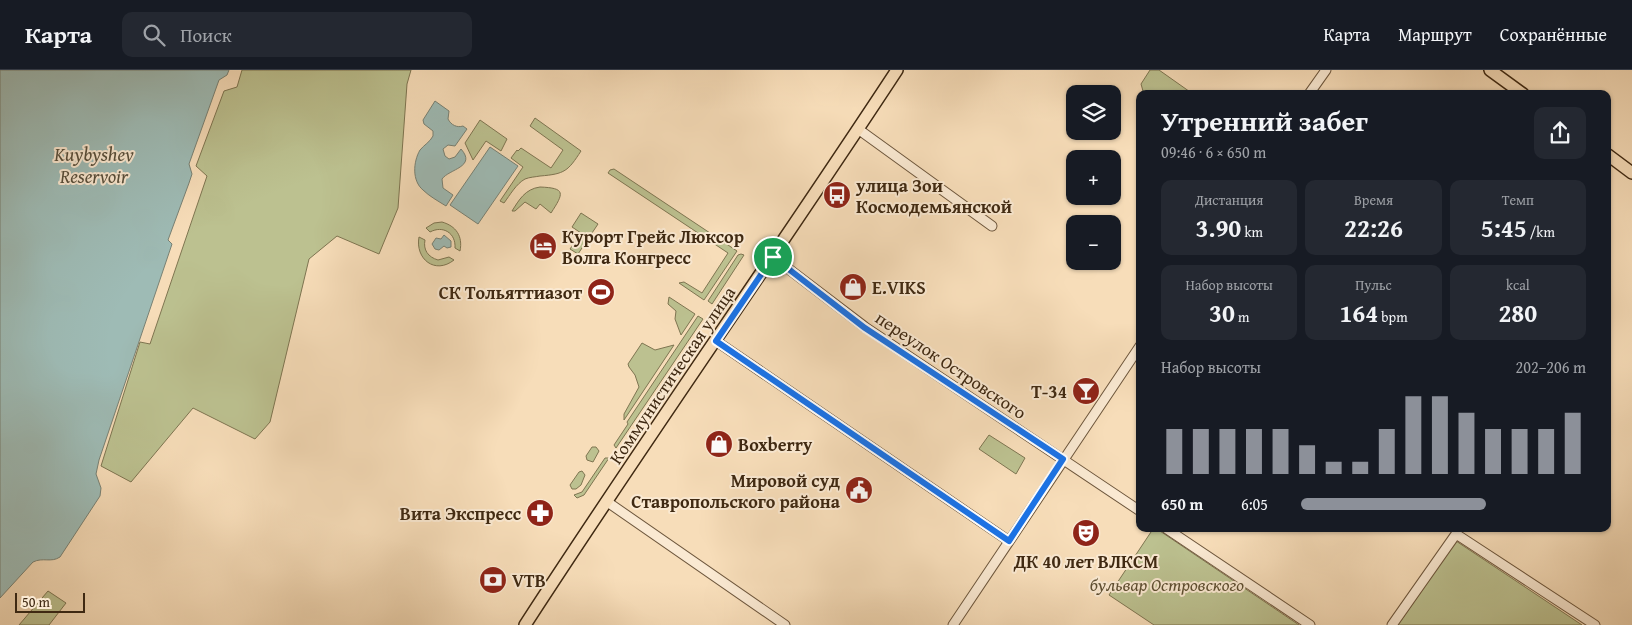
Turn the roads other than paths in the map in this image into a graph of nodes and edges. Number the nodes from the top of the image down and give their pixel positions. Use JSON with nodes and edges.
{"nodes":[{"id":1,"x":897,"y":70,"type":"edge"},
{"id":2,"x":1326,"y":70,"type":"edge"},
{"id":3,"x":1490,"y":70,"type":"edge"},
{"id":4,"x":1312,"y":90,"type":"edge"},
{"id":5,"x":1518,"y":90,"type":"edge"},
{"id":6,"x":858,"y":130,"type":"junction"},
{"id":7,"x":1611,"y":157,"type":"edge"},
{"id":8,"x":1632,"y":173,"type":"edge"},
{"id":9,"x":992,"y":226,"type":"dead end"},
{"id":10,"x":773,"y":257,"type":"junction"},
{"id":11,"x":716,"y":341,"type":"junction"},
{"id":12,"x":1136,"y":352,"type":"edge"},
{"id":13,"x":1063,"y":459,"type":"junction"},
{"id":14,"x":606,"y":501,"type":"junction"},
{"id":15,"x":1136,"y":508,"type":"edge"},
{"id":16,"x":1171,"y":532,"type":"edge"},
{"id":17,"x":1009,"y":541,"type":"junction"},
{"id":18,"x":525,"y":625,"type":"edge"},
{"id":19,"x":785,"y":625,"type":"edge"},
{"id":20,"x":953,"y":625,"type":"edge"},
{"id":21,"x":1310,"y":625,"type":"edge"},
{"id":22,"x":1392,"y":625,"type":"edge"},
{"id":23,"x":1595,"y":625,"type":"edge"}],
"edges":[{"from":1,"to":6,"type":"main road","name":"Коммунистическая улица"},
{"from":2,"to":4,"type":"street"},
{"from":3,"to":5,"type":"main road"},
{"from":6,"to":9,"type":"street"},
{"from":6,"to":10,"type":"main road","name":"Коммунистическая улица"},
{"from":7,"to":8,"type":"main road"},
{"from":10,"to":11,"type":"main road","name":"Коммунистическая улица"},
{"from":10,"to":13,"type":"street","name":"переулок Островского"},
{"from":11,"to":14,"type":"main road","name":"Коммунистическая улица"},
{"from":11,"to":17,"type":"street"},
{"from":12,"to":13,"type":"street"},
{"from":13,"to":15,"type":"street","name":"переулок Островского"},
{"from":13,"to":17,"type":"street"},
{"from":14,"to":18,"type":"main road","name":"Коммунистическая улица"},
{"from":14,"to":19,"type":"street"},
{"from":16,"to":21,"type":"street"},
{"from":17,"to":20,"type":"street"},
{"from":22,"to":23,"type":"street"}]}
